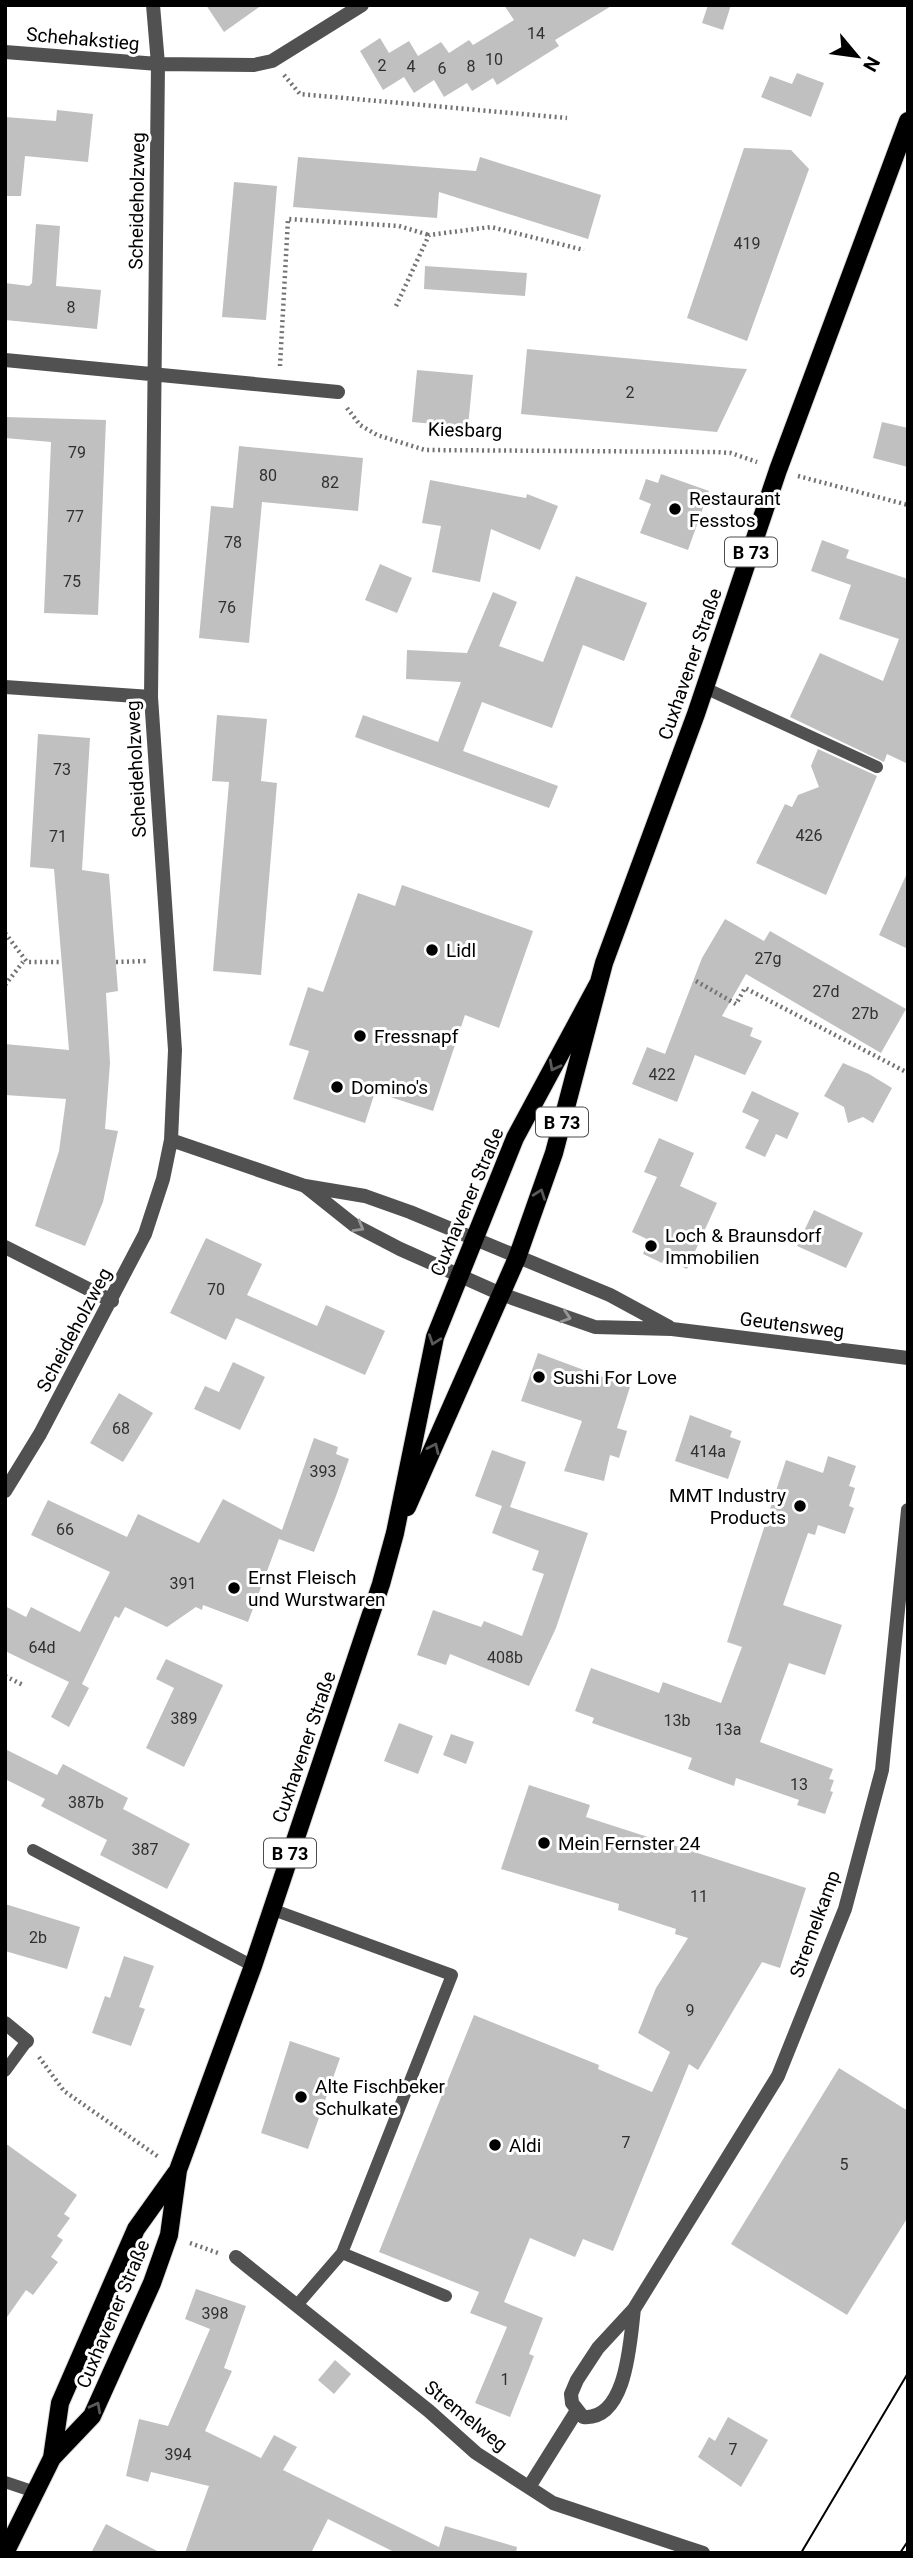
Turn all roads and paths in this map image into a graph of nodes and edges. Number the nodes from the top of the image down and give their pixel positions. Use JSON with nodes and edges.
{"nodes":[{"id":1,"x":153,"y":5,"type":"edge"},
{"id":2,"x":362,"y":5,"type":"edge"},
{"id":3,"x":5,"y":52,"type":"edge"},
{"id":4,"x":272,"y":61,"type":"junction"},
{"id":5,"x":158,"y":64,"type":"junction"},
{"id":6,"x":567,"y":118,"type":"dead end"},
{"id":7,"x":908,"y":121,"type":"edge"},
{"id":8,"x":429,"y":235,"type":"junction"},
{"id":9,"x":584,"y":250,"type":"dead end"},
{"id":10,"x":396,"y":306,"type":"dead end"},
{"id":11,"x":5,"y":360,"type":"edge"},
{"id":12,"x":155,"y":374,"type":"junction"},
{"id":13,"x":279,"y":385,"type":"junction"},
{"id":14,"x":338,"y":392,"type":"joint"},
{"id":15,"x":778,"y":470,"type":"junction"},
{"id":16,"x":908,"y":505,"type":"edge"},
{"id":17,"x":5,"y":687,"type":"edge"},
{"id":18,"x":705,"y":688,"type":"junction"},
{"id":19,"x":151,"y":697,"type":"junction"},
{"id":20,"x":877,"y":767,"type":"dead end"},
{"id":21,"x":5,"y":933,"type":"edge"},
{"id":22,"x":167,"y":961,"type":"junction"},
{"id":23,"x":23,"y":962,"type":"dead end"},
{"id":24,"x":61,"y":962,"type":"dead end"},
{"id":25,"x":116,"y":962,"type":"dead end"},
{"id":26,"x":696,"y":981,"type":"dead end"},
{"id":27,"x":598,"y":984,"type":"junction"},
{"id":28,"x":5,"y":985,"type":"edge"},
{"id":29,"x":908,"y":1073,"type":"edge"},
{"id":30,"x":171,"y":1140,"type":"junction"},
{"id":31,"x":305,"y":1186,"type":"junction"},
{"id":32,"x":473,"y":1239,"type":"junction"},
{"id":33,"x":5,"y":1247,"type":"edge"},
{"id":34,"x":517,"y":1258,"type":"junction"},
{"id":35,"x":457,"y":1276,"type":"junction"},
{"id":36,"x":502,"y":1294,"type":"junction"},
{"id":37,"x":112,"y":1301,"type":"junction"},
{"id":38,"x":672,"y":1329,"type":"junction"},
{"id":39,"x":908,"y":1358,"type":"edge"},
{"id":40,"x":5,"y":1491,"type":"edge"},
{"id":41,"x":908,"y":1510,"type":"edge"},
{"id":42,"x":395,"y":1533,"type":"junction"},
{"id":43,"x":5,"y":1676,"type":"edge"},
{"id":44,"x":23,"y":1685,"type":"dead end"},
{"id":45,"x":33,"y":1850,"type":"dead end"},
{"id":46,"x":271,"y":1909,"type":"junction"},
{"id":47,"x":253,"y":1966,"type":"junction"},
{"id":48,"x":5,"y":2023,"type":"edge"},
{"id":49,"x":27,"y":2041,"type":"junction"},
{"id":50,"x":5,"y":2071,"type":"edge"},
{"id":51,"x":178,"y":2170,"type":"junction"},
{"id":52,"x":169,"y":2235,"type":"junction"},
{"id":53,"x":342,"y":2253,"type":"junction"},
{"id":54,"x":236,"y":2257,"type":"joint"},
{"id":55,"x":446,"y":2296,"type":"dead end"},
{"id":56,"x":297,"y":2305,"type":"junction"},
{"id":57,"x":635,"y":2309,"type":"junction"},
{"id":58,"x":576,"y":2412,"type":"junction"},
{"id":59,"x":52,"y":2458,"type":"junction"},
{"id":60,"x":5,"y":2482,"type":"edge"},
{"id":61,"x":529,"y":2487,"type":"junction"},
{"id":62,"x":35,"y":2492,"type":"junction"},
{"id":63,"x":5,"y":2553,"type":"edge"},
{"id":64,"x":703,"y":2553,"type":"edge"}],
"edges":[{"from":1,"to":5,"type":"street","name":"Scheideholzweg"},
{"from":2,"to":4,"type":"street"},
{"from":3,"to":5,"type":"street","name":"Schehakstieg"},
{"from":4,"to":5,"type":"street","name":"Schehakstieg"},
{"from":4,"to":6,"type":"path"},
{"from":5,"to":12,"type":"street","name":"Scheideholzweg"},
{"from":7,"to":15,"type":"main road","name":"Cuxhavener Straße","number":"B 73"},
{"from":8,"to":9,"type":"path"},
{"from":8,"to":10,"type":"path"},
{"from":8,"to":13,"type":"path"},
{"from":11,"to":12,"type":"street"},
{"from":12,"to":13,"type":"street"},
{"from":12,"to":19,"type":"street","name":"Scheideholzweg"},
{"from":13,"to":14,"type":"street"},
{"from":14,"to":15,"type":"path","name":"Kiesbarg"},
{"from":15,"to":16,"type":"path","name":"Kiesbarg"},
{"from":15,"to":18,"type":"main road","name":"Cuxhavener Straße","number":"B 73"},
{"from":17,"to":19,"type":"street"},
{"from":18,"to":20,"type":"lane"},
{"from":18,"to":27,"type":"main road","name":"Cuxhavener Straße","number":"B 73"},
{"from":19,"to":22,"type":"street","name":"Scheideholzweg"},
{"from":21,"to":24,"type":"path"},
{"from":22,"to":25,"type":"path"},
{"from":22,"to":30,"type":"street","name":"Scheideholzweg"},
{"from":23,"to":28,"type":"path"},
{"from":26,"to":29,"type":"path"},
{"from":27,"to":32,"type":"main road","name":"Cuxhavener Straße","number":"B 73","one_way":true},
{"from":34,"to":27,"type":"main road","name":"Cuxhavener Straße","number":"B 73","one_way":true},
{"from":30,"to":31,"type":"street"},
{"from":30,"to":37,"type":"street","name":"Scheideholzweg"},
{"from":31,"to":32,"type":"street","name":"Geutensweg"},
{"from":31,"to":35,"type":"street","name":"Geutensweg","one_way":true},
{"from":32,"to":34,"type":"street","name":"Geutensweg"},
{"from":32,"to":35,"type":"main road","name":"Cuxhavener Straße","number":"B 73"},
{"from":33,"to":37,"type":"street"},
{"from":34,"to":36,"type":"main road","name":"Cuxhavener Straße","number":"B 73"},
{"from":34,"to":38,"type":"street","name":"Geutensweg"},
{"from":35,"to":36,"type":"street","name":"Geutensweg"},
{"from":35,"to":42,"type":"main road","name":"Cuxhavener Straße","number":"B 73","one_way":true},
{"from":36,"to":38,"type":"street","name":"Geutensweg","one_way":true},
{"from":42,"to":36,"type":"main road","name":"Cuxhavener Straße","number":"B 73","one_way":true},
{"from":37,"to":40,"type":"street","name":"Scheideholzweg"},
{"from":38,"to":39,"type":"street","name":"Geutensweg"},
{"from":41,"to":57,"type":"street","name":"Stremelkamp"},
{"from":42,"to":46,"type":"main road","name":"Cuxhavener Straße","number":"B 73"},
{"from":43,"to":44,"type":"path"},
{"from":45,"to":47,"type":"lane"},
{"from":46,"to":47,"type":"main road","name":"Cuxhavener Straße","number":"B 73"},
{"from":46,"to":53,"type":"lane"},
{"from":47,"to":51,"type":"main road","name":"Cuxhavener Straße","number":"B 73"},
{"from":48,"to":49,"type":"street"},
{"from":49,"to":50,"type":"lane"},
{"from":49,"to":51,"type":"path"},
{"from":51,"to":52,"type":"main road","name":"Cuxhavener Straße","number":"B 73"},
{"from":51,"to":59,"type":"main road","name":"Cuxhavener Straße","number":"B 73"},
{"from":52,"to":54,"type":"path"},
{"from":59,"to":52,"type":"main road","name":"Cuxhavener Straße","number":"B 73","one_way":true},
{"from":53,"to":55,"type":"lane"},
{"from":53,"to":56,"type":"lane"},
{"from":54,"to":56,"type":"street","name":"Stremelweg"},
{"from":56,"to":61,"type":"street","name":"Stremelweg"},
{"from":57,"to":58,"type":"street","name":"Stremelkamp"},
{"from":57,"to":58,"type":"street","name":"Stremelkamp"},
{"from":58,"to":61,"type":"street","name":"Stremelkamp"},
{"from":59,"to":62,"type":"main road","name":"Cuxhavener Straße","number":"B 73"},
{"from":60,"to":62,"type":"lane"},
{"from":61,"to":64,"type":"street","name":"Stremelweg"},
{"from":62,"to":63,"type":"main road","name":"Cuxhavener Straße","number":"B 73"}]}
